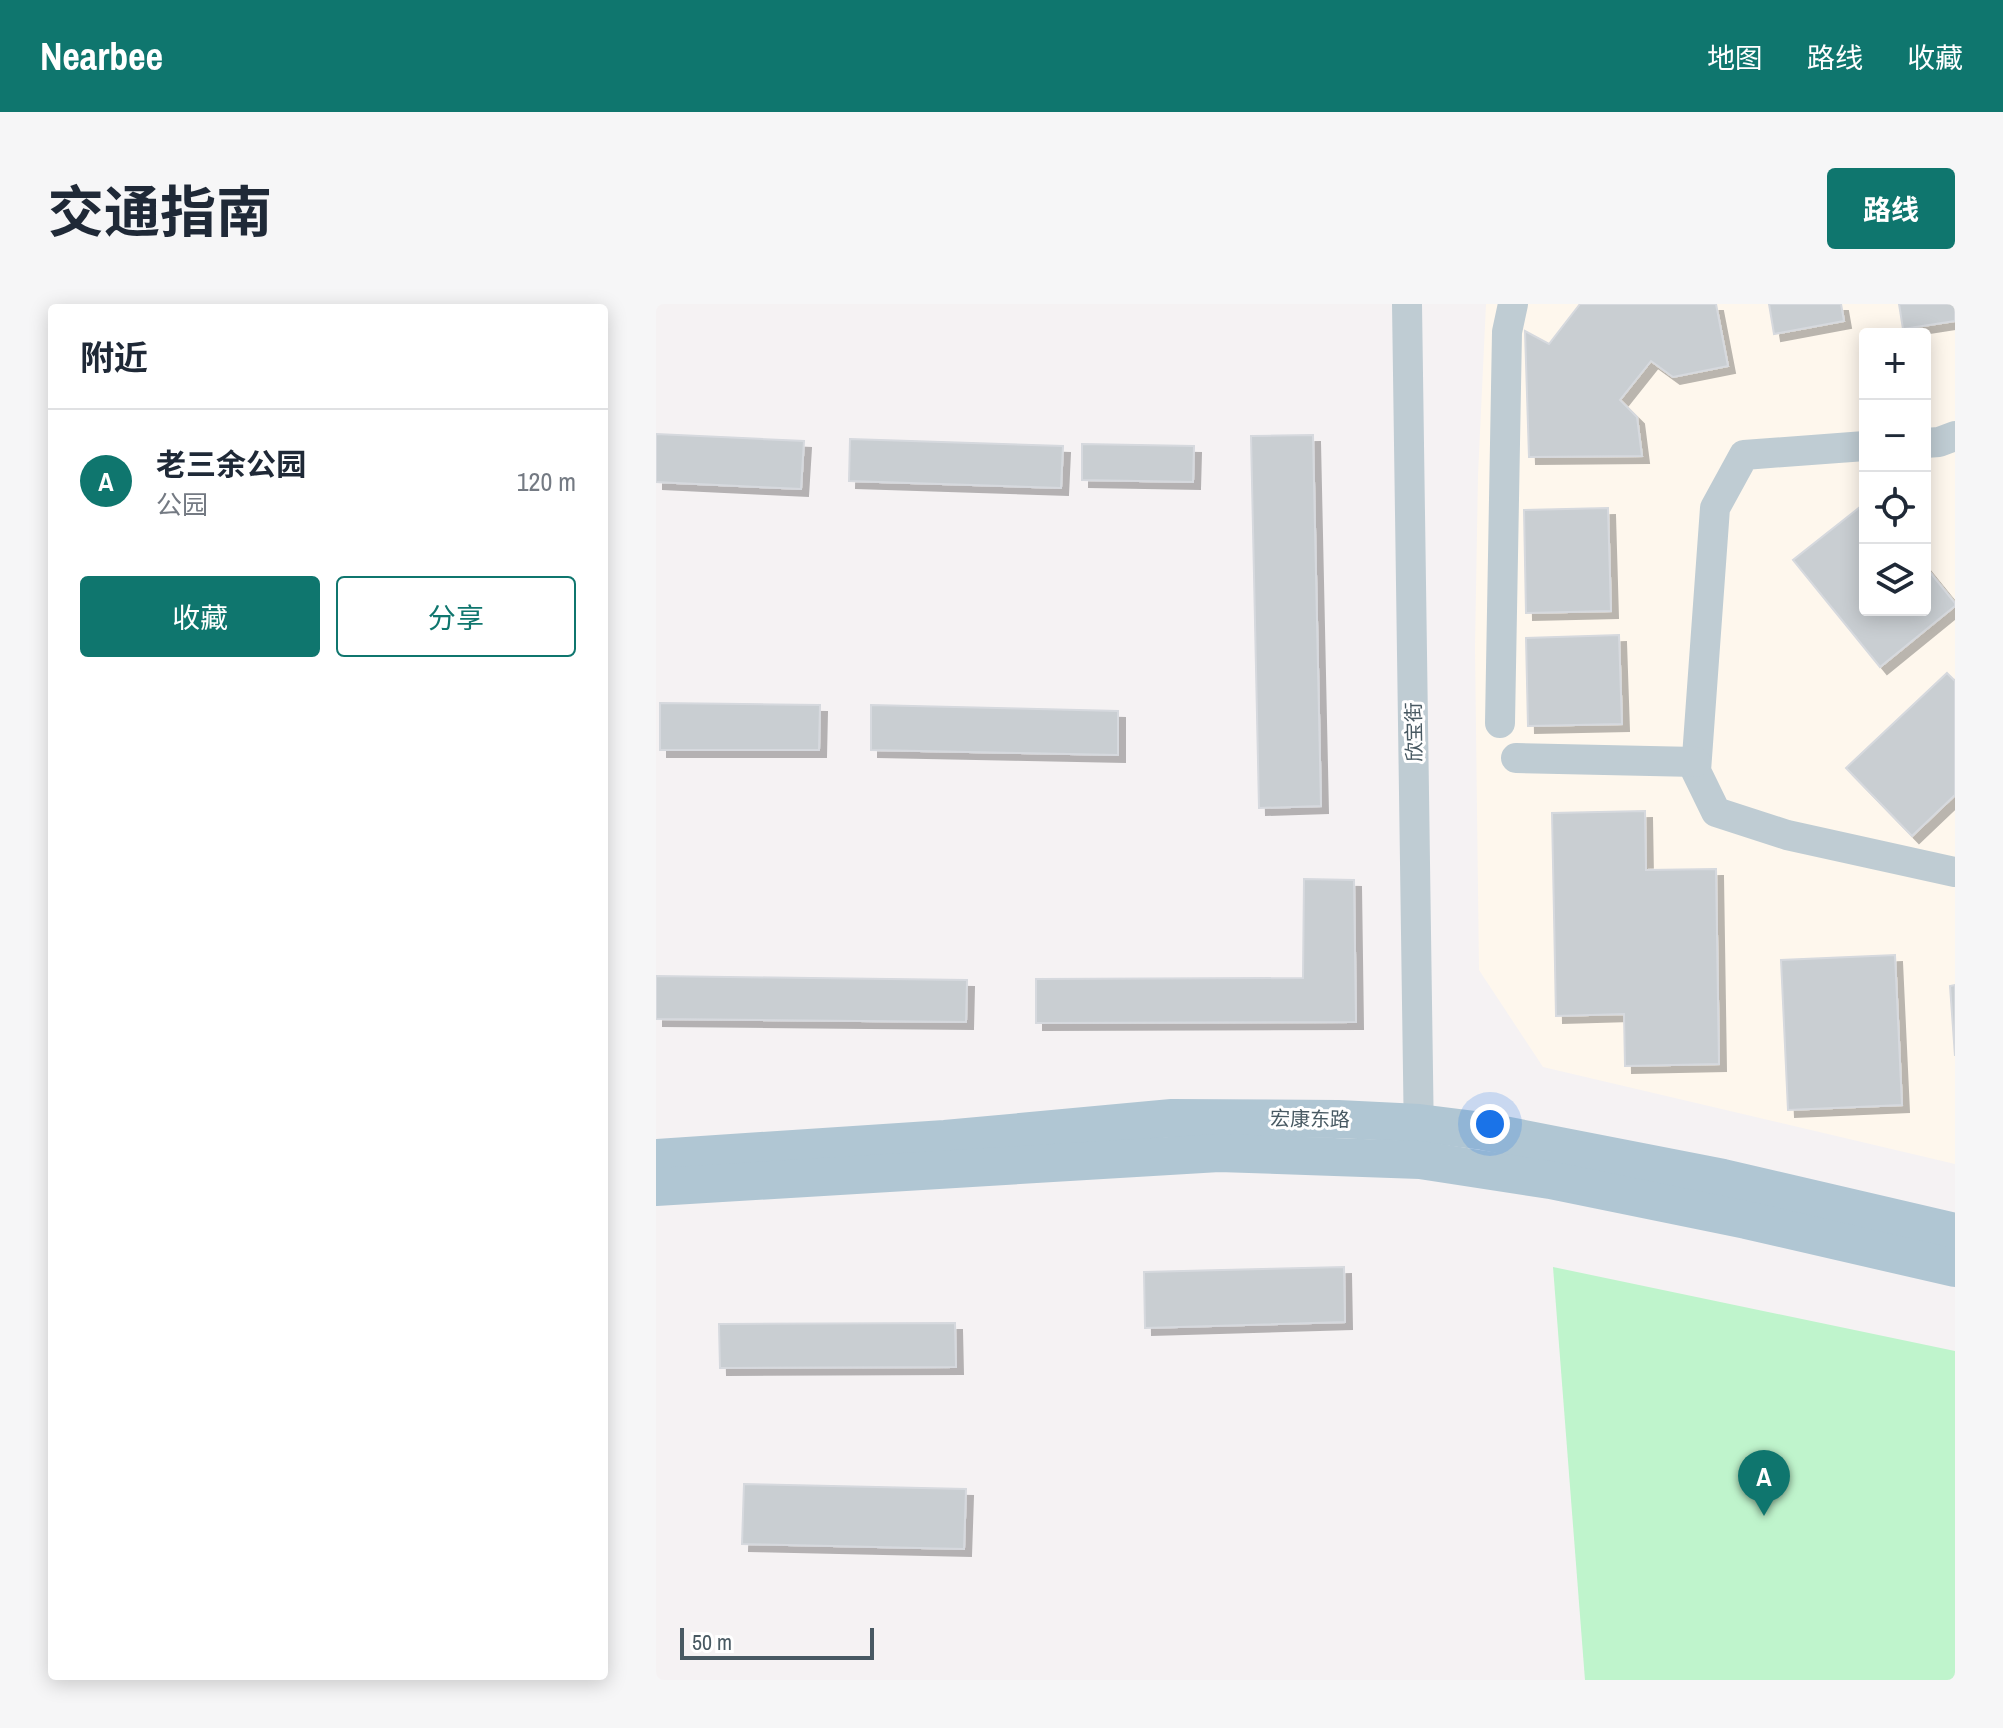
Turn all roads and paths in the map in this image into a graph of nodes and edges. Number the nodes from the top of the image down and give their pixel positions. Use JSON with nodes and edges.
{"nodes":[{"id":1,"x":1407,"y":304,"type":"edge"},
{"id":2,"x":1513,"y":304,"type":"edge"},
{"id":3,"x":1955,"y":436,"type":"edge"},
{"id":4,"x":1931,"y":443,"type":"edge"},
{"id":5,"x":1859,"y":446,"type":"edge"},
{"id":6,"x":1500,"y":723,"type":"dead end"},
{"id":7,"x":1516,"y":758,"type":"dead end"},
{"id":8,"x":1696,"y":762,"type":"junction"},
{"id":9,"x":1955,"y":872,"type":"edge"},
{"id":10,"x":1419,"y":1142,"type":"junction"},
{"id":11,"x":656,"y":1158,"type":"edge"},
{"id":12,"x":656,"y":1187,"type":"edge"},
{"id":13,"x":1955,"y":1232,"type":"edge"},
{"id":14,"x":1955,"y":1268,"type":"edge"}],
"edges":[{"from":1,"to":10,"type":"street","name":"欣宝街"},
{"from":2,"to":6,"type":"street"},
{"from":3,"to":4,"type":"street"},
{"from":5,"to":8,"type":"street"},
{"from":7,"to":8,"type":"street"},
{"from":8,"to":9,"type":"street"},
{"from":10,"to":11,"type":"main road","name":"宏康东路"},
{"from":10,"to":12,"type":"main road","name":"宏康东路"},
{"from":10,"to":13,"type":"main road","name":"宏康东路"},
{"from":10,"to":14,"type":"main road","name":"宏康东路"}]}
